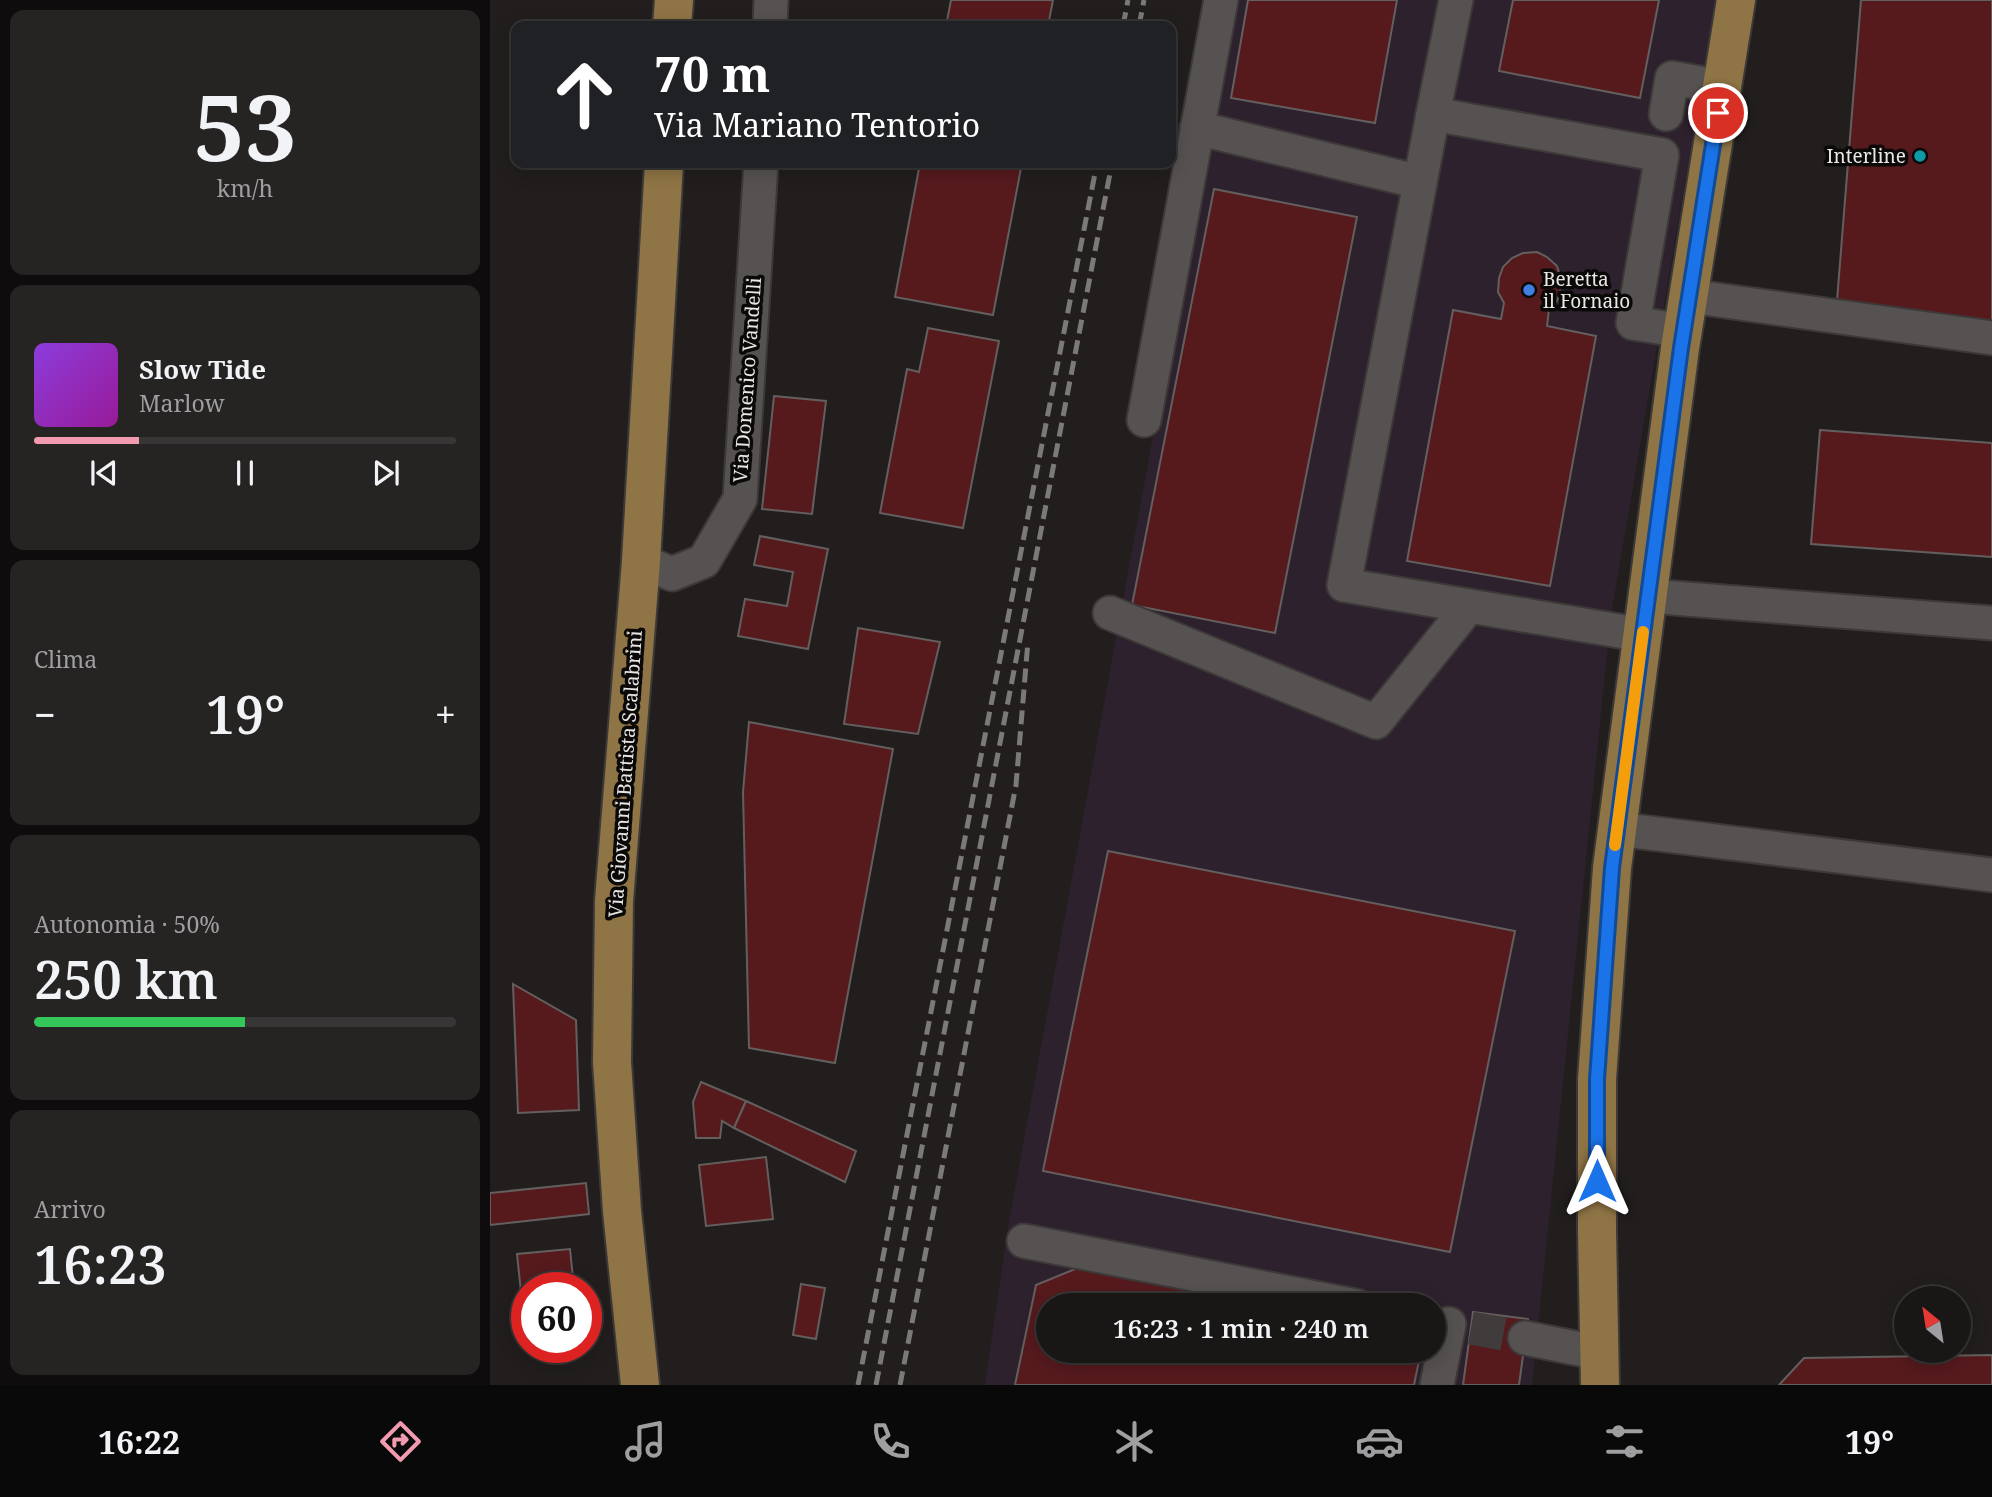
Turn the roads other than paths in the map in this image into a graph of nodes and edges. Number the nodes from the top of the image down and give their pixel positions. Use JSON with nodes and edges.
{"nodes":[{"id":1,"x":674,"y":0,"type":"edge"},
{"id":2,"x":771,"y":0,"type":"edge"},
{"id":3,"x":1221,"y":0,"type":"edge"},
{"id":4,"x":1456,"y":0,"type":"edge"},
{"id":5,"x":1735,"y":0,"type":"edge"},
{"id":6,"x":672,"y":21,"type":"edge"},
{"id":7,"x":770,"y":21,"type":"edge"},
{"id":8,"x":1722,"y":87,"type":"junction"},
{"id":9,"x":1433,"y":114,"type":"junction"},
{"id":10,"x":1666,"y":114,"type":"dead end"},
{"id":11,"x":1197,"y":128,"type":"junction"},
{"id":12,"x":664,"y":168,"type":"edge"},
{"id":13,"x":761,"y":168,"type":"edge"},
{"id":14,"x":1420,"y":182,"type":"junction"},
{"id":15,"x":1686,"y":313,"type":"junction"},
{"id":16,"x":1992,"y":338,"type":"edge"},
{"id":17,"x":1144,"y":420,"type":"dead end"},
{"id":18,"x":640,"y":561,"type":"junction"},
{"id":19,"x":1648,"y":596,"type":"junction"},
{"id":20,"x":1469,"y":606,"type":"junction"},
{"id":21,"x":1110,"y":613,"type":"dead end"},
{"id":22,"x":1992,"y":623,"type":"edge"},
{"id":23,"x":1643,"y":635,"type":"junction"},
{"id":24,"x":1617,"y":829,"type":"junction"},
{"id":25,"x":1992,"y":875,"type":"edge"},
{"id":26,"x":1024,"y":1241,"type":"dead end"},
{"id":27,"x":1290,"y":1293,"type":"edge"},
{"id":28,"x":1451,"y":1324,"type":"edge"},
{"id":29,"x":1525,"y":1338,"type":"tunnel mouth"},
{"id":30,"x":1600,"y":1369,"type":"edge"},
{"id":31,"x":640,"y":1385,"type":"edge"},
{"id":32,"x":1437,"y":1385,"type":"edge"}],
"edges":[{"from":1,"to":6,"type":"main road"},
{"from":2,"to":7,"type":"lane"},
{"from":3,"to":11,"type":"lane"},
{"from":4,"to":9,"type":"lane"},
{"from":5,"to":8,"type":"main road"},
{"from":8,"to":10,"type":"lane"},
{"from":8,"to":15,"type":"main road"},
{"from":9,"to":14,"type":"lane"},
{"from":9,"to":15,"type":"lane"},
{"from":11,"to":14,"type":"lane"},
{"from":11,"to":17,"type":"lane"},
{"from":12,"to":18,"type":"main road","name":"Via Giovanni Battista Scalabrini"},
{"from":13,"to":18,"type":"lane","name":"Via Domenico Vandelli"},
{"from":14,"to":20,"type":"lane"},
{"from":15,"to":16,"type":"lane"},
{"from":15,"to":19,"type":"main road"},
{"from":18,"to":31,"type":"main road","name":"Via Giovanni Battista Scalabrini"},
{"from":19,"to":22,"type":"lane"},
{"from":19,"to":23,"type":"main road"},
{"from":20,"to":21,"type":"lane"},
{"from":20,"to":23,"type":"lane"},
{"from":23,"to":24,"type":"main road"},
{"from":24,"to":25,"type":"lane"},
{"from":24,"to":30,"type":"main road"},
{"from":26,"to":27,"type":"lane"},
{"from":28,"to":32,"type":"lane"},
{"from":29,"to":30,"type":"lane"}]}
